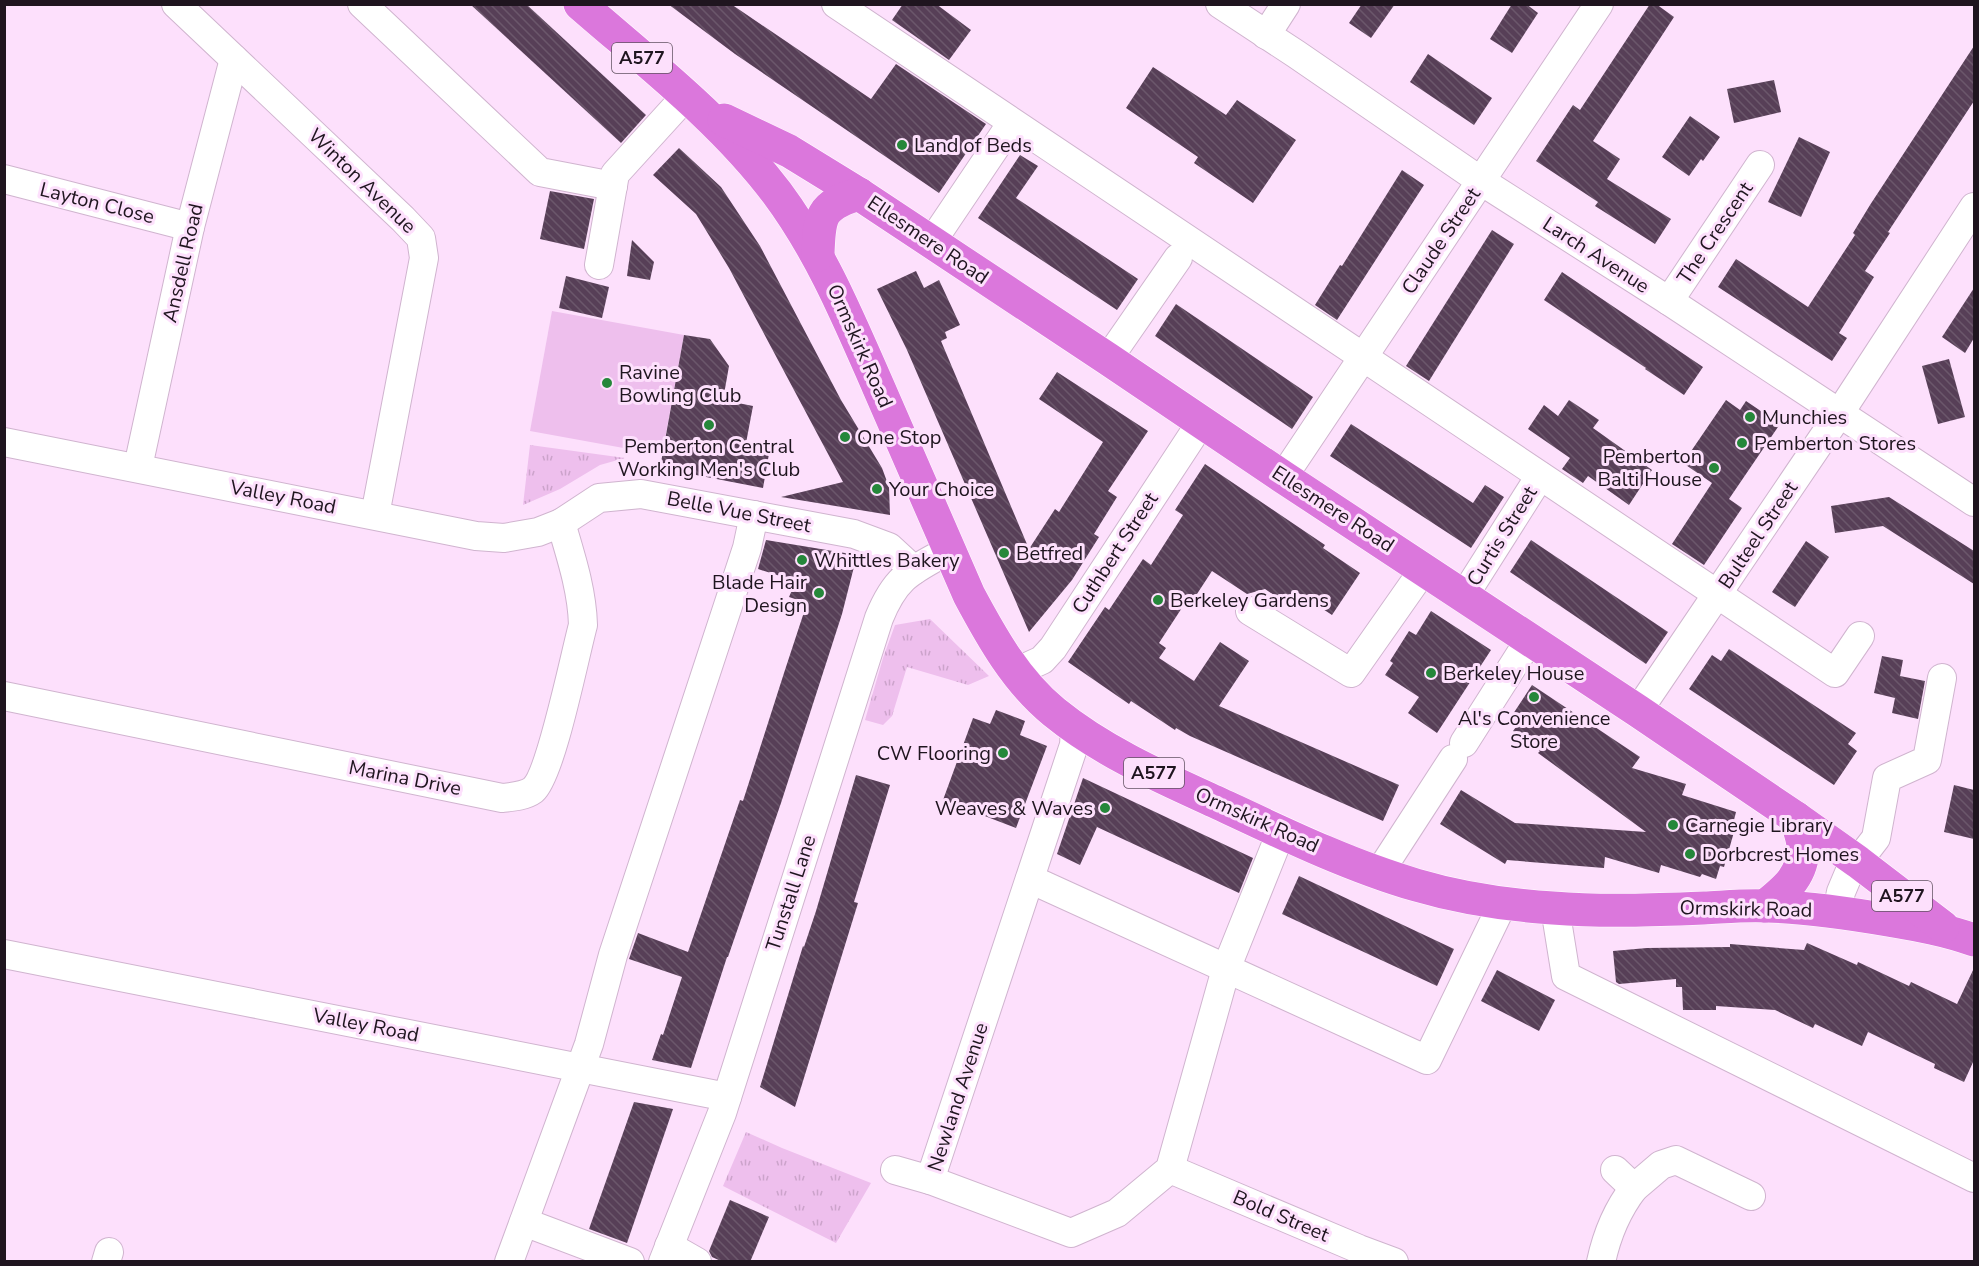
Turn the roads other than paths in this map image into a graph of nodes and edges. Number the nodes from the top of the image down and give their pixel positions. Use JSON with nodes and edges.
{"nodes":[{"id":1,"x":176,"y":4,"type":"edge"},
{"id":2,"x":362,"y":4,"type":"edge"},
{"id":3,"x":580,"y":4,"type":"edge"},
{"id":4,"x":836,"y":4,"type":"edge"},
{"id":5,"x":1220,"y":4,"type":"edge"},
{"id":6,"x":1286,"y":4,"type":"edge"},
{"id":7,"x":1599,"y":4,"type":"edge"},
{"id":8,"x":1266,"y":35,"type":"junction"},
{"id":9,"x":234,"y":59,"type":"junction"},
{"id":10,"x":695,"y":104,"type":"junction"},
{"id":11,"x":1005,"y":133,"type":"dead end"},
{"id":12,"x":1760,"y":165,"type":"dead end"},
{"id":13,"x":4,"y":179,"type":"edge"},
{"id":14,"x":1480,"y":181,"type":"junction"},
{"id":15,"x":613,"y":186,"type":"junction"},
{"id":16,"x":859,"y":194,"type":"junction"},
{"id":17,"x":1974,"y":207,"type":"edge"},
{"id":18,"x":190,"y":226,"type":"junction"},
{"id":19,"x":931,"y":243,"type":"junction"},
{"id":20,"x":818,"y":255,"type":"junction"},
{"id":21,"x":1178,"y":258,"type":"dead end"},
{"id":22,"x":599,"y":265,"type":"dead end"},
{"id":23,"x":1669,"y":301,"type":"junction"},
{"id":24,"x":1363,"y":358,"type":"junction"},
{"id":25,"x":1108,"y":359,"type":"junction"},
{"id":26,"x":1839,"y":414,"type":"junction"},
{"id":27,"x":1202,"y":421,"type":"junction"},
{"id":28,"x":4,"y":442,"type":"edge"},
{"id":29,"x":138,"y":468,"type":"junction"},
{"id":30,"x":1540,"y":476,"type":"junction"},
{"id":31,"x":1283,"y":477,"type":"junction"},
{"id":32,"x":1974,"y":502,"type":"edge"},
{"id":33,"x":375,"y":515,"type":"junction"},
{"id":34,"x":754,"y":515,"type":"junction"},
{"id":35,"x":561,"y":524,"type":"junction"},
{"id":36,"x":949,"y":550,"type":"junction"},
{"id":37,"x":1424,"y":569,"type":"junction"},
{"id":38,"x":914,"y":570,"type":"junction"},
{"id":39,"x":1717,"y":594,"type":"junction"},
{"id":40,"x":1464,"y":596,"type":"junction"},
{"id":41,"x":1250,"y":611,"type":"dead end"},
{"id":42,"x":1860,"y":636,"type":"dead end"},
{"id":43,"x":1530,"y":639,"type":"junction"},
{"id":44,"x":1016,"y":672,"type":"junction"},
{"id":45,"x":1942,"y":678,"type":"dead end"},
{"id":46,"x":4,"y":696,"type":"edge"},
{"id":47,"x":1638,"y":711,"type":"junction"},
{"id":48,"x":1075,"y":728,"type":"junction"},
{"id":49,"x":1796,"y":818,"type":"junction"},
{"id":50,"x":1281,"y":832,"type":"junction"},
{"id":51,"x":1858,"y":862,"type":"junction"},
{"id":52,"x":1379,"y":873,"type":"junction"},
{"id":53,"x":1030,"y":879,"type":"junction"},
{"id":54,"x":1503,"y":903,"type":"junction"},
{"id":55,"x":1765,"y":906,"type":"junction"},
{"id":56,"x":1555,"y":908,"type":"junction"},
{"id":57,"x":1838,"y":911,"type":"junction"},
{"id":58,"x":1961,"y":935,"type":"edge"},
{"id":59,"x":4,"y":954,"type":"edge"},
{"id":60,"x":1226,"y":969,"type":"junction"},
{"id":61,"x":581,"y":1067,"type":"junction"},
{"id":62,"x":727,"y":1096,"type":"junction"},
{"id":63,"x":1170,"y":1169,"type":"junction"},
{"id":64,"x":895,"y":1170,"type":"dead end"},
{"id":65,"x":1974,"y":1178,"type":"edge"},
{"id":66,"x":930,"y":1180,"type":"junction"},
{"id":67,"x":1751,"y":1196,"type":"dead end"},
{"id":68,"x":524,"y":1222,"type":"junction"},
{"id":69,"x":666,"y":1254,"type":"edge"},
{"id":70,"x":1355,"y":1255,"type":"edge"},
{"id":71,"x":509,"y":1262,"type":"edge"},
{"id":72,"x":630,"y":1262,"type":"edge"},
{"id":73,"x":697,"y":1262,"type":"edge"},
{"id":74,"x":1394,"y":1262,"type":"edge"},
{"id":75,"x":1602,"y":1262,"type":"edge"}],
"edges":[{"from":1,"to":9,"type":"street","name":"Winton Avenue"},
{"from":2,"to":15,"type":"street"},
{"from":3,"to":10,"type":"highway","name":"Ormskirk Road","number":"A577"},
{"from":4,"to":24,"type":"street"},
{"from":5,"to":8,"type":"street","name":"Larch Avenue"},
{"from":6,"to":8,"type":"street"},
{"from":7,"to":14,"type":"street","name":"Claude Street"},
{"from":8,"to":14,"type":"street","name":"Larch Avenue"},
{"from":9,"to":18,"type":"street","name":"Ansdell Road"},
{"from":9,"to":33,"type":"street","name":"Winton Avenue"},
{"from":10,"to":15,"type":"street"},
{"from":10,"to":16,"type":"highway","name":"Ellesmere Road","number":"A577"},
{"from":10,"to":20,"type":"highway","name":"Ormskirk Road","number":"A577"},
{"from":11,"to":19,"type":"street"},
{"from":12,"to":23,"type":"street","name":"The Crescent"},
{"from":13,"to":18,"type":"street","name":"Layton Close"},
{"from":14,"to":23,"type":"street","name":"Larch Avenue"},
{"from":14,"to":24,"type":"street","name":"Claude Street"},
{"from":15,"to":22,"type":"street"},
{"from":16,"to":19,"type":"highway","name":"Ellesmere Road","number":"A577"},
{"from":16,"to":20,"type":"highway","number":"A577"},
{"from":17,"to":26,"type":"street","name":"Bulteel Street"},
{"from":18,"to":29,"type":"street","name":"Ansdell Road"},
{"from":19,"to":25,"type":"highway","name":"Ellesmere Road","number":"A577"},
{"from":20,"to":36,"type":"highway","name":"Ormskirk Road","number":"A577"},
{"from":21,"to":25,"type":"street"},
{"from":23,"to":26,"type":"street","name":"Larch Avenue"},
{"from":24,"to":30,"type":"street"},
{"from":24,"to":31,"type":"street","name":"Claude Street"},
{"from":25,"to":27,"type":"highway","name":"Ellesmere Road","number":"A577"},
{"from":26,"to":32,"type":"street","name":"Larch Avenue"},
{"from":26,"to":39,"type":"street","name":"Bulteel Street"},
{"from":27,"to":31,"type":"highway","name":"Ellesmere Road","number":"A577"},
{"from":27,"to":44,"type":"street","name":"Cuthbert Street"},
{"from":28,"to":29,"type":"street","name":"Valley Road"},
{"from":29,"to":33,"type":"street","name":"Valley Road"},
{"from":30,"to":39,"type":"street"},
{"from":30,"to":40,"type":"street","name":"Curtis Street"},
{"from":31,"to":37,"type":"highway","name":"Ellesmere Road","number":"A577"},
{"from":33,"to":35,"type":"street","name":"Valley Road"},
{"from":34,"to":35,"type":"street","name":"Belle Vue Street"},
{"from":34,"to":38,"type":"street","name":"Belle Vue Street"},
{"from":34,"to":61,"type":"street"},
{"from":35,"to":46,"type":"street","name":"Marina Drive"},
{"from":36,"to":38,"type":"street","name":"Tunstall Lane"},
{"from":36,"to":44,"type":"highway","name":"Ormskirk Road","number":"A577"},
{"from":37,"to":40,"type":"highway","name":"Ellesmere Road","number":"A577"},
{"from":37,"to":41,"type":"street"},
{"from":38,"to":62,"type":"street","name":"Tunstall Lane"},
{"from":39,"to":42,"type":"street"},
{"from":39,"to":47,"type":"street","name":"Bulteel Street"},
{"from":40,"to":43,"type":"highway","name":"Ellesmere Road","number":"A577"},
{"from":43,"to":47,"type":"highway","name":"Ellesmere Road","number":"A577"},
{"from":43,"to":52,"type":"street"},
{"from":44,"to":48,"type":"highway","name":"Ormskirk Road","number":"A577"},
{"from":45,"to":51,"type":"street"},
{"from":47,"to":49,"type":"highway","name":"Ellesmere Road","number":"A577"},
{"from":48,"to":50,"type":"highway","name":"Ormskirk Road","number":"A577"},
{"from":48,"to":53,"type":"street","name":"Newland Avenue"},
{"from":49,"to":51,"type":"highway","name":"Ellesmere Road","number":"A577"},
{"from":49,"to":55,"type":"highway"},
{"from":50,"to":52,"type":"highway","name":"Ormskirk Road","number":"A577"},
{"from":50,"to":60,"type":"street"},
{"from":51,"to":57,"type":"street"},
{"from":51,"to":58,"type":"highway","name":"Ellesmere Road","number":"A577"},
{"from":52,"to":54,"type":"highway","name":"Ormskirk Road","number":"A577"},
{"from":53,"to":60,"type":"street"},
{"from":53,"to":66,"type":"street","name":"Newland Avenue"},
{"from":54,"to":56,"type":"highway","name":"Ormskirk Road","number":"A577"},
{"from":54,"to":60,"type":"street"},
{"from":55,"to":56,"type":"highway","name":"Ormskirk Road","number":"A577"},
{"from":55,"to":57,"type":"highway","name":"Ormskirk Road","number":"A577"},
{"from":56,"to":65,"type":"street"},
{"from":57,"to":58,"type":"highway","name":"Ormskirk Road","number":"A577"},
{"from":59,"to":61,"type":"street","name":"Valley Road"},
{"from":60,"to":63,"type":"street"},
{"from":61,"to":62,"type":"street","name":"Valley Road"},
{"from":61,"to":68,"type":"street"},
{"from":62,"to":69,"type":"street","name":"Tunstall Lane"},
{"from":63,"to":66,"type":"street","name":"Newland Avenue"},
{"from":63,"to":70,"type":"street","name":"Bold Street"},
{"from":64,"to":66,"type":"street"},
{"from":67,"to":75,"type":"street"},
{"from":68,"to":71,"type":"street"},
{"from":68,"to":72,"type":"street"},
{"from":69,"to":73,"type":"street"},
{"from":70,"to":74,"type":"street","name":"Bold Street"}]}
